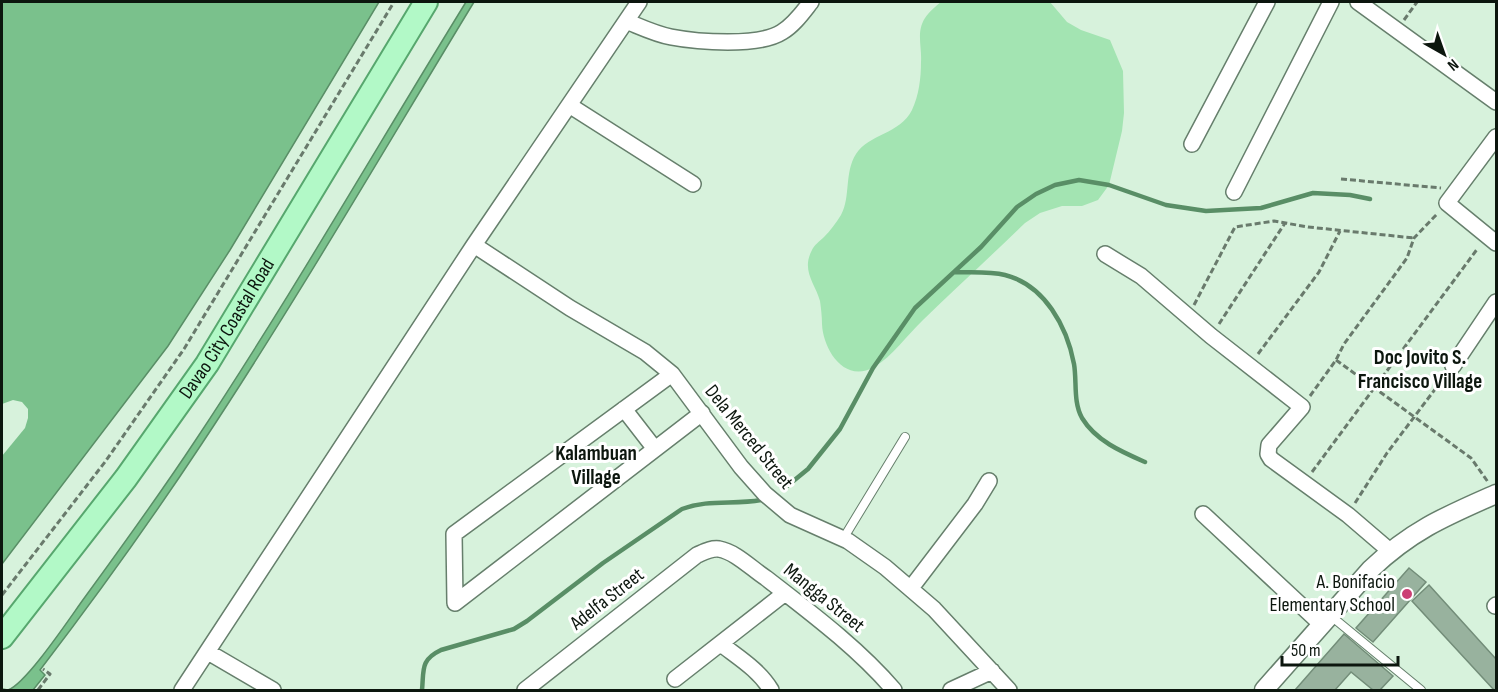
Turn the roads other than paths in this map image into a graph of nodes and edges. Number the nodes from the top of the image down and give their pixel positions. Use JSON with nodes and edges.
{"nodes":[{"id":1,"x":426,"y":2,"type":"edge"},
{"id":2,"x":639,"y":2,"type":"edge"},
{"id":3,"x":811,"y":2,"type":"edge"},
{"id":4,"x":1268,"y":2,"type":"edge"},
{"id":5,"x":1331,"y":2,"type":"edge"},
{"id":6,"x":1358,"y":2,"type":"edge"},
{"id":7,"x":626,"y":21,"type":"junction"},
{"id":8,"x":1497,"y":102,"type":"edge"},
{"id":9,"x":569,"y":105,"type":"junction"},
{"id":10,"x":1497,"y":137,"type":"edge"},
{"id":11,"x":1192,"y":144,"type":"dead end"},
{"id":12,"x":693,"y":184,"type":"dead end"},
{"id":13,"x":1234,"y":192,"type":"dead end"},
{"id":14,"x":1492,"y":239,"type":"edge"},
{"id":15,"x":474,"y":245,"type":"junction"},
{"id":16,"x":1105,"y":254,"type":"dead end"},
{"id":17,"x":1497,"y":302,"type":"edge"},
{"id":18,"x":1453,"y":366,"type":"road end"},
{"id":19,"x":672,"y":374,"type":"junction"},
{"id":20,"x":624,"y":409,"type":"junction"},
{"id":21,"x":702,"y":413,"type":"junction"},
{"id":22,"x":905,"y":437,"type":"dead end"},
{"id":23,"x":656,"y":449,"type":"junction"},
{"id":24,"x":989,"y":481,"type":"dead end"},
{"id":25,"x":1493,"y":489,"type":"edge"},
{"id":26,"x":1203,"y":514,"type":"dead end"},
{"id":27,"x":843,"y":539,"type":"junction"},
{"id":28,"x":719,"y":549,"type":"joint"},
{"id":29,"x":1390,"y":551,"type":"junction"},
{"id":30,"x":911,"y":588,"type":"junction"},
{"id":31,"x":785,"y":593,"type":"junction"},
{"id":32,"x":1326,"y":620,"type":"junction"},
{"id":33,"x":2,"y":637,"type":"edge"},
{"id":34,"x":721,"y":644,"type":"junction"},
{"id":35,"x":208,"y":652,"type":"junction"},
{"id":36,"x":992,"y":671,"type":"junction"},
{"id":37,"x":675,"y":679,"type":"dead end"},
{"id":38,"x":182,"y":690,"type":"edge"},
{"id":39,"x":273,"y":690,"type":"edge"},
{"id":40,"x":525,"y":690,"type":"edge"},
{"id":41,"x":771,"y":690,"type":"edge"},
{"id":42,"x":894,"y":690,"type":"edge"},
{"id":43,"x":951,"y":690,"type":"edge"},
{"id":44,"x":1009,"y":690,"type":"edge"},
{"id":45,"x":1264,"y":690,"type":"edge"},
{"id":46,"x":1421,"y":690,"type":"edge"}],
"edges":[{"from":1,"to":33,"type":"main road","name":"Davao City Coastal Road"},
{"from":2,"to":7,"type":"street"},
{"from":3,"to":7,"type":"street"},
{"from":4,"to":11,"type":"street"},
{"from":5,"to":13,"type":"street"},
{"from":6,"to":8,"type":"street"},
{"from":7,"to":9,"type":"street"},
{"from":9,"to":12,"type":"street"},
{"from":9,"to":15,"type":"street"},
{"from":10,"to":14,"type":"street"},
{"from":15,"to":19,"type":"street","name":"Dela Merced Street"},
{"from":15,"to":35,"type":"street"},
{"from":16,"to":29,"type":"street"},
{"from":17,"to":18,"type":"street"},
{"from":19,"to":20,"type":"street"},
{"from":19,"to":21,"type":"street","name":"Dela Merced Street"},
{"from":20,"to":23,"type":"street"},
{"from":20,"to":23,"type":"street"},
{"from":21,"to":23,"type":"street"},
{"from":21,"to":27,"type":"street","name":"Dela Merced Street"},
{"from":22,"to":27,"type":"lane"},
{"from":24,"to":30,"type":"street"},
{"from":25,"to":29,"type":"street"},
{"from":26,"to":32,"type":"street"},
{"from":27,"to":30,"type":"street","name":"Dela Merced Street"},
{"from":28,"to":31,"type":"street","name":"Mangga Street"},
{"from":28,"to":40,"type":"street","name":"Adelfa Street"},
{"from":29,"to":32,"type":"street"},
{"from":30,"to":36,"type":"street","name":"Dela Merced Street"},
{"from":31,"to":34,"type":"street"},
{"from":31,"to":42,"type":"street","name":"Mangga Street"},
{"from":32,"to":45,"type":"street"},
{"from":32,"to":46,"type":"lane"},
{"from":34,"to":37,"type":"street"},
{"from":34,"to":41,"type":"street"},
{"from":35,"to":38,"type":"street"},
{"from":35,"to":39,"type":"street"},
{"from":36,"to":43,"type":"street"},
{"from":36,"to":44,"type":"street","name":"Dela Merced Street"}]}
